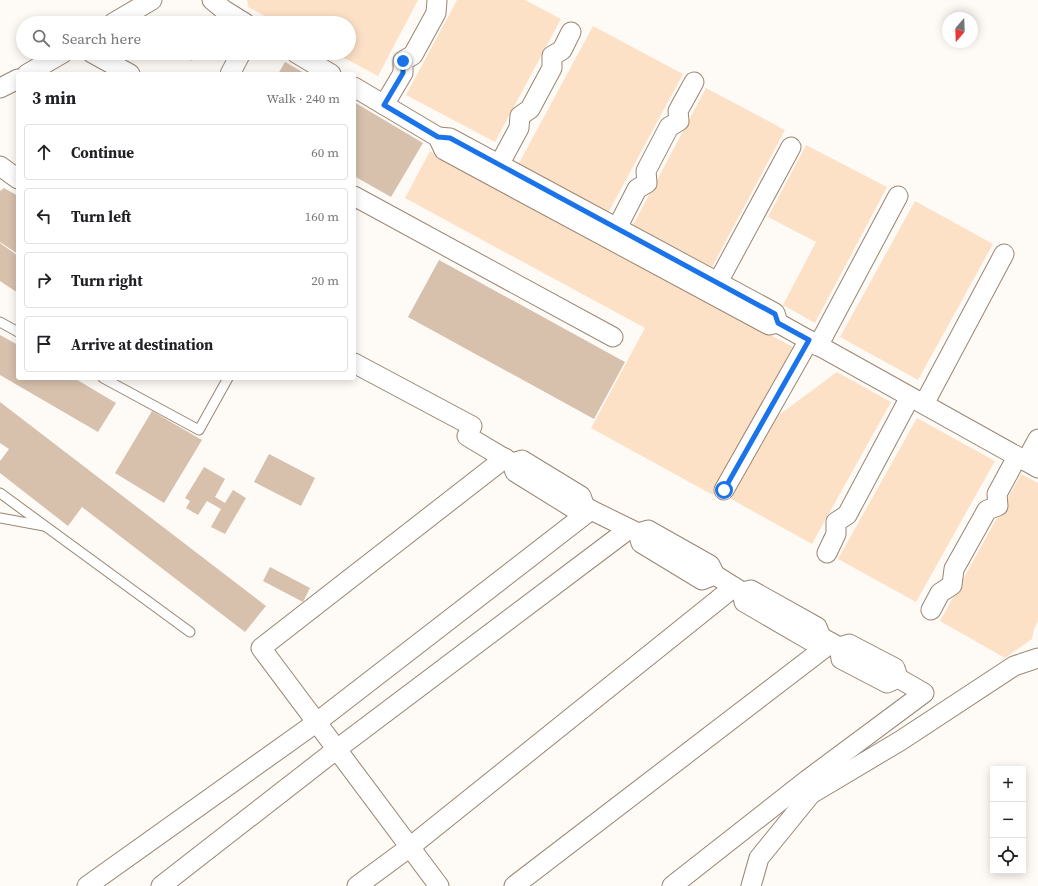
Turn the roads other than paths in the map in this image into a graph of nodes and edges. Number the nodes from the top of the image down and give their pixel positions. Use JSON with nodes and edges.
{"nodes":[{"id":1,"x":212,"y":0,"type":"edge"},
{"id":2,"x":143,"y":2,"type":"edge"},
{"id":3,"x":439,"y":4,"type":"edge"},
{"id":4,"x":123,"y":16,"type":"edge"},
{"id":5,"x":234,"y":16,"type":"edge"},
{"id":6,"x":571,"y":32,"type":"dead end"},
{"id":7,"x":51,"y":60,"type":"edge"},
{"id":8,"x":105,"y":60,"type":"edge"},
{"id":9,"x":237,"y":60,"type":"edge"},
{"id":10,"x":308,"y":60,"type":"edge"},
{"id":11,"x":30,"y":72,"type":"edge"},
{"id":12,"x":126,"y":72,"type":"edge"},
{"id":13,"x":231,"y":72,"type":"edge"},
{"id":14,"x":328,"y":72,"type":"edge"},
{"id":15,"x":16,"y":80,"type":"edge"},
{"id":16,"x":694,"y":82,"type":"dead end"},
{"id":17,"x":0,"y":88,"type":"edge"},
{"id":18,"x":356,"y":89,"type":"edge"},
{"id":19,"x":384,"y":105,"type":"junction"},
{"id":20,"x":438,"y":137,"type":"junction"},
{"id":21,"x":791,"y":147,"type":"dead end"},
{"id":22,"x":499,"y":165,"type":"junction"},
{"id":23,"x":0,"y":166,"type":"edge"},
{"id":24,"x":16,"y":178,"type":"edge"},
{"id":25,"x":898,"y":196,"type":"dead end"},
{"id":26,"x":356,"y":197,"type":"edge"},
{"id":27,"x":617,"y":228,"type":"junction"},
{"id":28,"x":1004,"y":254,"type":"dead end"},
{"id":29,"x":718,"y":282,"type":"junction"},
{"id":30,"x":0,"y":322,"type":"edge"},
{"id":31,"x":778,"y":323,"type":"junction"},
{"id":32,"x":16,"y":331,"type":"edge"},
{"id":33,"x":613,"y":337,"type":"dead end"},
{"id":34,"x":813,"y":343,"type":"junction"},
{"id":35,"x":356,"y":364,"type":"edge"},
{"id":36,"x":107,"y":380,"type":"edge"},
{"id":37,"x":227,"y":380,"type":"edge"},
{"id":38,"x":917,"y":401,"type":"junction"},
{"id":39,"x":1038,"y":438,"type":"edge"},
{"id":40,"x":508,"y":460,"type":"junction"},
{"id":41,"x":1027,"y":462,"type":"edge"},
{"id":42,"x":724,"y":490,"type":"dead end"},
{"id":43,"x":0,"y":493,"type":"edge"},
{"id":44,"x":588,"y":508,"type":"junction"},
{"id":45,"x":0,"y":518,"type":"edge"},
{"id":46,"x":47,"y":527,"type":"junction"},
{"id":47,"x":633,"y":531,"type":"junction"},
{"id":48,"x":827,"y":553,"type":"dead end"},
{"id":49,"x":738,"y":590,"type":"junction"},
{"id":50,"x":931,"y":610,"type":"dead end"},
{"id":51,"x":190,"y":632,"type":"dead end"},
{"id":52,"x":830,"y":642,"type":"junction"},
{"id":53,"x":1038,"y":658,"type":"edge"},
{"id":54,"x":317,"y":722,"type":"junction"},
{"id":55,"x":337,"y":750,"type":"junction"},
{"id":56,"x":410,"y":847,"type":"junction"},
{"id":57,"x":87,"y":886,"type":"edge"},
{"id":58,"x":161,"y":886,"type":"edge"},
{"id":59,"x":357,"y":886,"type":"edge"},
{"id":60,"x":439,"y":886,"type":"edge"},
{"id":61,"x":514,"y":886,"type":"edge"},
{"id":62,"x":672,"y":886,"type":"edge"},
{"id":63,"x":751,"y":886,"type":"edge"}],
"edges":[{"from":1,"to":5,"type":"street"},
{"from":2,"to":4,"type":"street"},
{"from":3,"to":19,"type":"street"},
{"from":6,"to":22,"type":"street"},
{"from":7,"to":11,"type":"street"},
{"from":8,"to":12,"type":"street"},
{"from":9,"to":13,"type":"street"},
{"from":10,"to":14,"type":"street"},
{"from":15,"to":17,"type":"street"},
{"from":16,"to":27,"type":"street"},
{"from":18,"to":19,"type":"street"},
{"from":19,"to":20,"type":"street"},
{"from":20,"to":22,"type":"street"},
{"from":20,"to":31,"type":"street"},
{"from":21,"to":29,"type":"street"},
{"from":22,"to":27,"type":"street"},
{"from":23,"to":24,"type":"street"},
{"from":25,"to":34,"type":"street"},
{"from":26,"to":33,"type":"street"},
{"from":27,"to":29,"type":"street"},
{"from":28,"to":38,"type":"street"},
{"from":29,"to":31,"type":"street"},
{"from":30,"to":32,"type":"lane"},
{"from":31,"to":34,"type":"street"},
{"from":34,"to":38,"type":"street"},
{"from":34,"to":42,"type":"street"},
{"from":35,"to":40,"type":"street"},
{"from":36,"to":37,"type":"lane"},
{"from":38,"to":41,"type":"street"},
{"from":38,"to":48,"type":"street"},
{"from":39,"to":41,"type":"street"},
{"from":40,"to":44,"type":"street"},
{"from":40,"to":54,"type":"street"},
{"from":41,"to":50,"type":"street"},
{"from":43,"to":46,"type":"lane"},
{"from":44,"to":47,"type":"street"},
{"from":44,"to":54,"type":"street"},
{"from":45,"to":46,"type":"lane"},
{"from":46,"to":51,"type":"lane"},
{"from":47,"to":49,"type":"street"},
{"from":47,"to":55,"type":"street"},
{"from":49,"to":52,"type":"street"},
{"from":49,"to":56,"type":"street"},
{"from":52,"to":61,"type":"street"},
{"from":52,"to":62,"type":"street"},
{"from":53,"to":63,"type":"street"},
{"from":54,"to":55,"type":"street"},
{"from":54,"to":57,"type":"street"},
{"from":55,"to":56,"type":"street"},
{"from":55,"to":58,"type":"street"},
{"from":56,"to":59,"type":"street"},
{"from":56,"to":60,"type":"street"}]}
